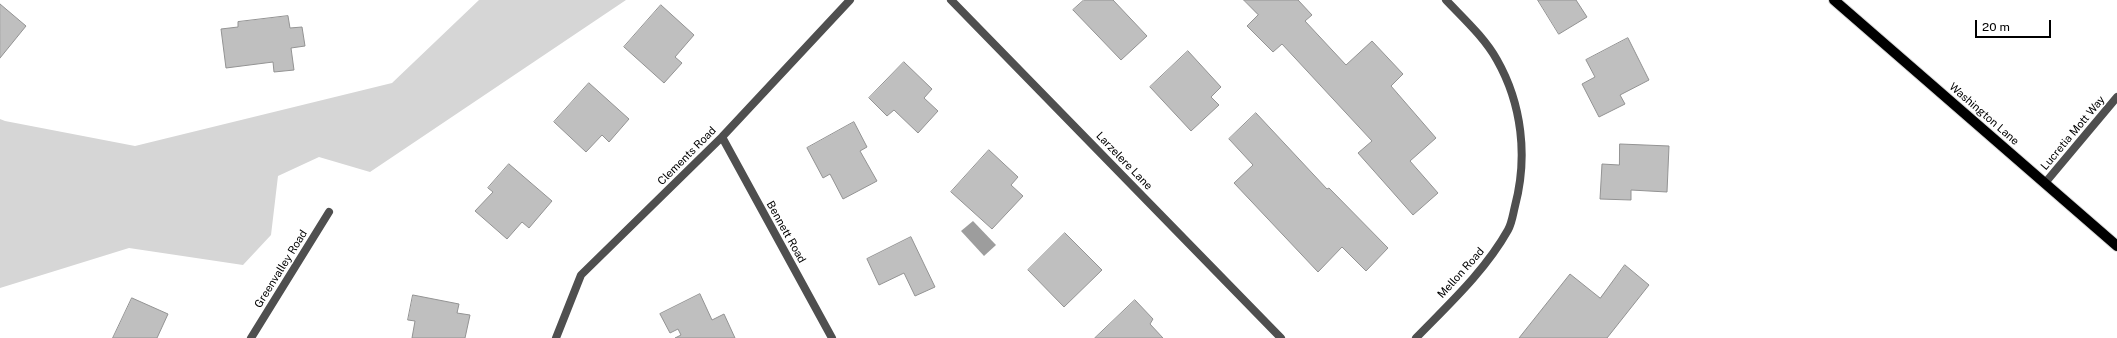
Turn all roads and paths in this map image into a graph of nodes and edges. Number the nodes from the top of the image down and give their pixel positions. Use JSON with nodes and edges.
{"nodes":[{"id":1,"x":850,"y":0,"type":"edge"},
{"id":2,"x":951,"y":0,"type":"edge"},
{"id":3,"x":1446,"y":0,"type":"edge"},
{"id":4,"x":1834,"y":0,"type":"edge"},
{"id":5,"x":2117,"y":97,"type":"edge"},
{"id":6,"x":722,"y":137,"type":"junction"},
{"id":7,"x":2045,"y":183,"type":"junction"},
{"id":8,"x":329,"y":212,"type":"dead end"},
{"id":9,"x":2117,"y":246,"type":"edge"},
{"id":10,"x":251,"y":338,"type":"edge"},
{"id":11,"x":556,"y":338,"type":"edge"},
{"id":12,"x":832,"y":338,"type":"edge"},
{"id":13,"x":1281,"y":338,"type":"edge"},
{"id":14,"x":1416,"y":338,"type":"edge"}],
"edges":[{"from":1,"to":6,"type":"street","name":"Clements Road"},
{"from":2,"to":13,"type":"street","name":"Larzelere Lane"},
{"from":3,"to":14,"type":"street","name":"Mellon Road"},
{"from":4,"to":7,"type":"main road","name":"Washington Lane"},
{"from":5,"to":7,"type":"street","name":"Lucretia Mott Way"},
{"from":6,"to":11,"type":"street","name":"Clements Road"},
{"from":6,"to":12,"type":"street","name":"Bennett Road"},
{"from":7,"to":9,"type":"main road","name":"Washington Lane"},
{"from":8,"to":10,"type":"street","name":"Greenvalley Road"}]}
